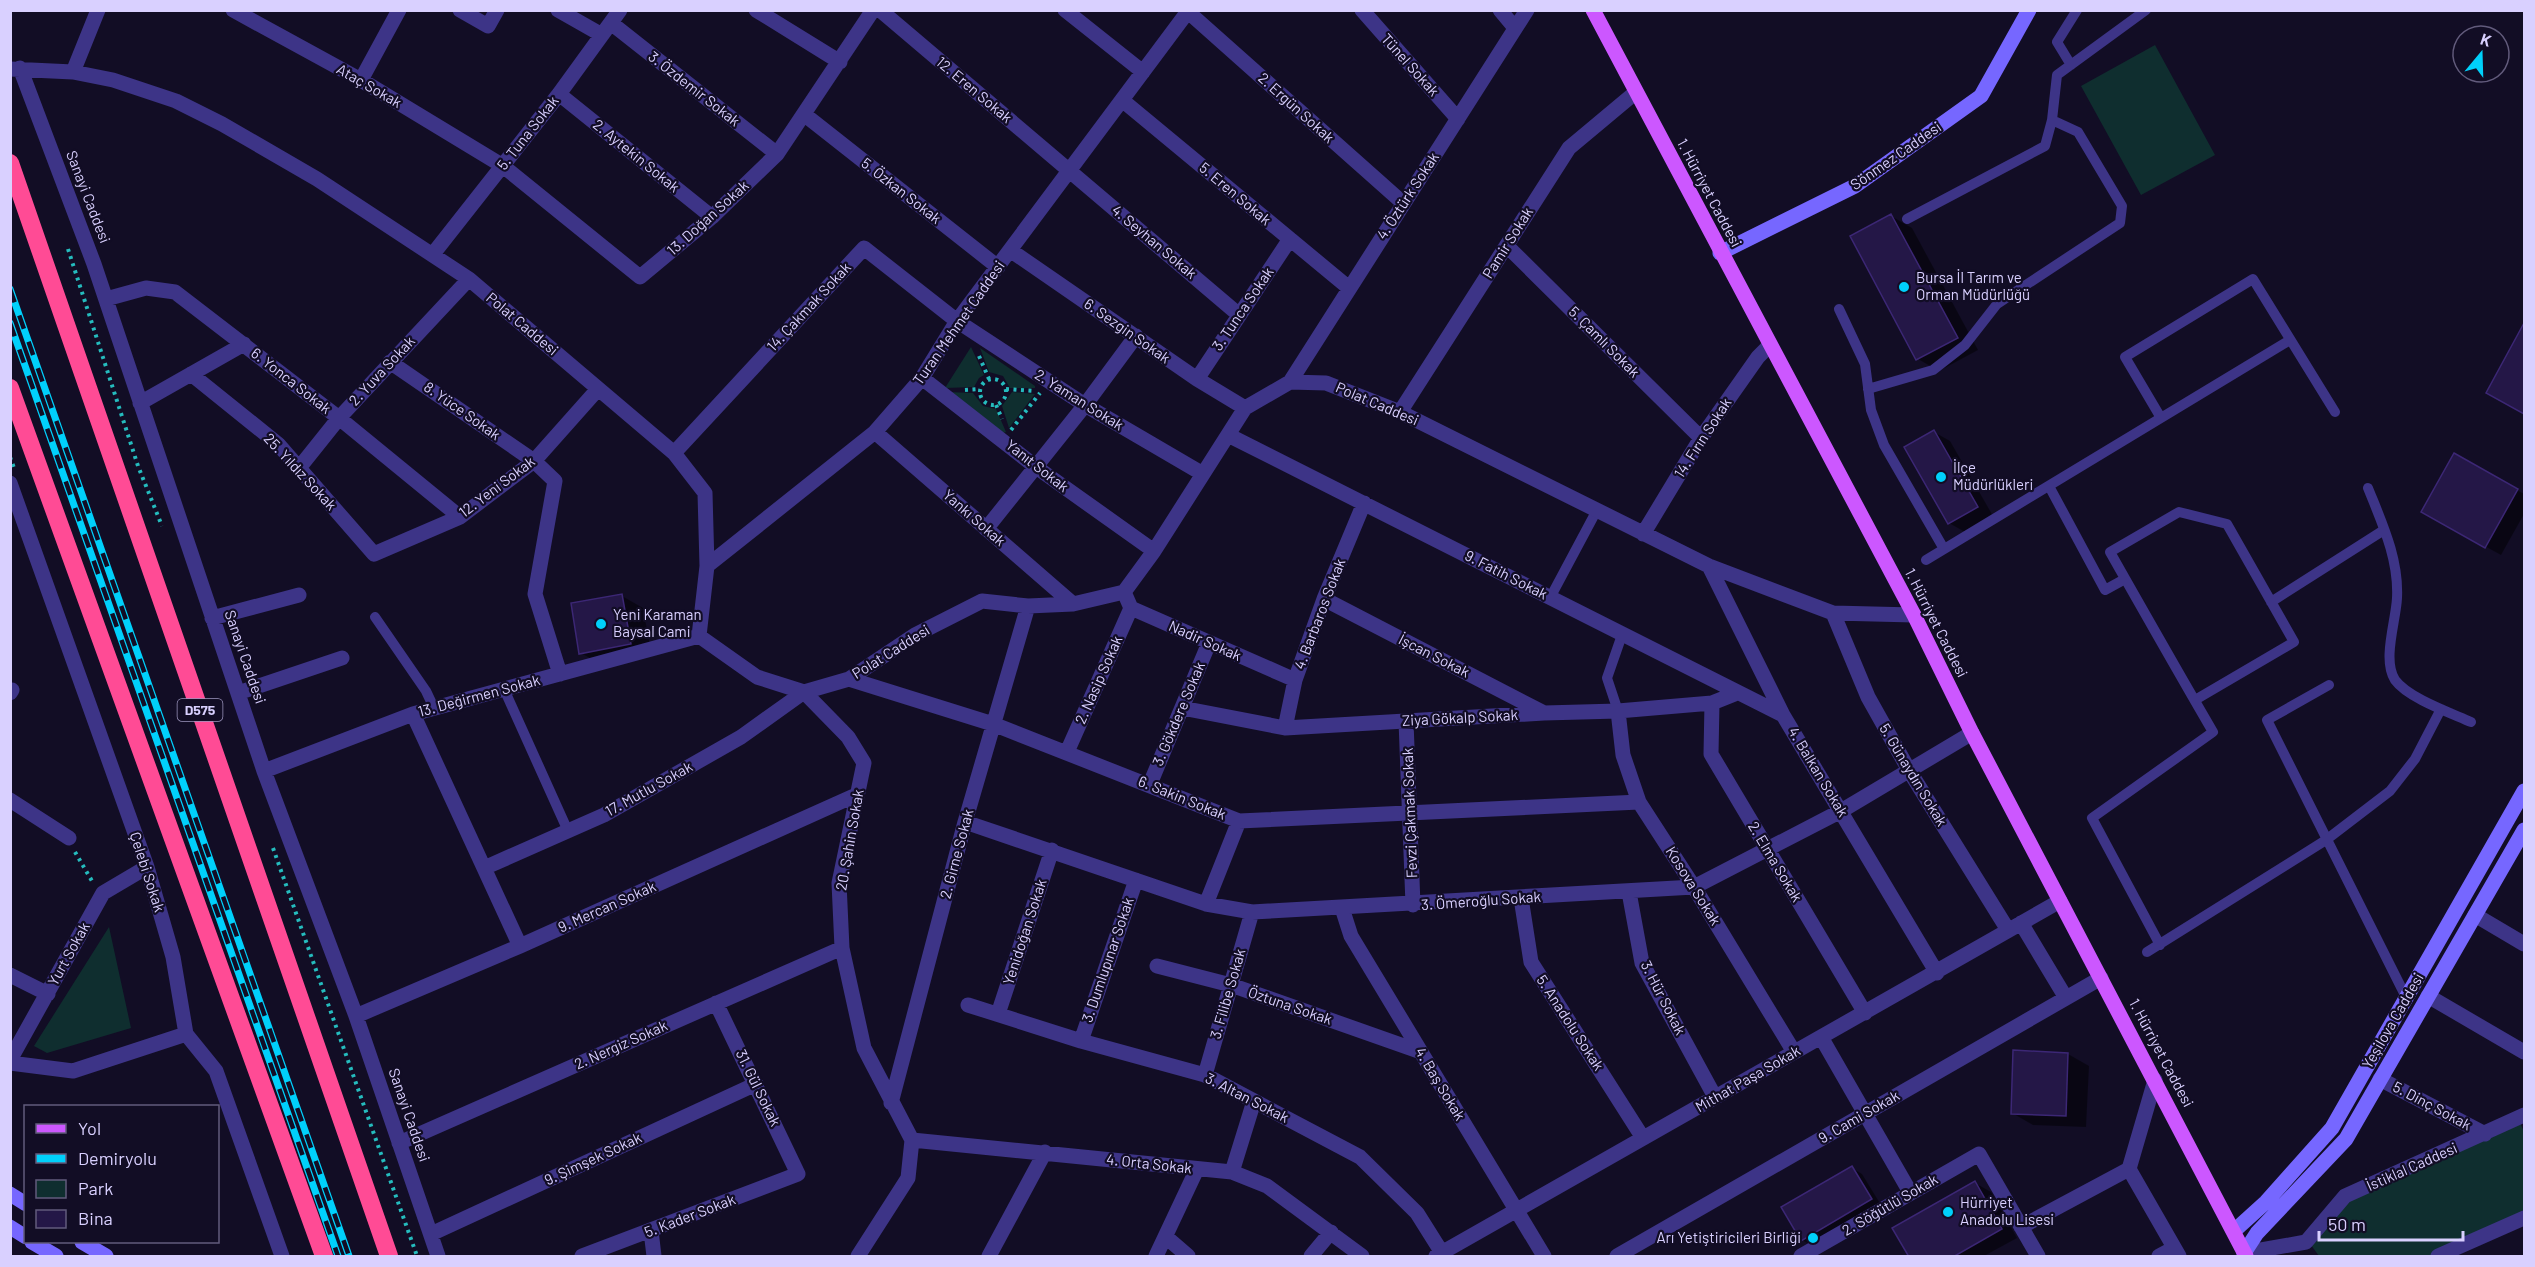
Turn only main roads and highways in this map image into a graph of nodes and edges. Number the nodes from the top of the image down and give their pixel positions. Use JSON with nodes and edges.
{"nodes":[{"id":1,"x":1593,"y":10,"type":"edge"},
{"id":2,"x":2029,"y":10,"type":"edge"},
{"id":3,"x":10,"y":163,"type":"edge"},
{"id":4,"x":1720,"y":253,"type":"junction"},
{"id":5,"x":10,"y":388,"type":"edge"},
{"id":6,"x":2524,"y":790,"type":"edge"},
{"id":7,"x":2523,"y":836,"type":"edge"},
{"id":8,"x":10,"y":1194,"type":"edge"},
{"id":9,"x":24,"y":1203,"type":"edge"},
{"id":10,"x":10,"y":1227,"type":"edge"},
{"id":11,"x":2234,"y":1231,"type":"junction"},
{"id":12,"x":24,"y":1236,"type":"edge"},
{"id":13,"x":84,"y":1243,"type":"edge"},
{"id":14,"x":38,"y":1249,"type":"edge"},
{"id":15,"x":2247,"y":1255,"type":"edge"},
{"id":16,"x":56,"y":1257,"type":"edge"},
{"id":17,"x":106,"y":1257,"type":"edge"},
{"id":18,"x":324,"y":1257,"type":"edge"},
{"id":19,"x":388,"y":1257,"type":"edge"}],
"edges":[{"from":1,"to":4,"type":"main road","name":"1. Hürriyet Caddesi"},
{"from":2,"to":4,"type":"main road","name":"Sönmez Caddesi"},
{"from":3,"to":19,"type":"highway","number":"D575"},
{"from":4,"to":11,"type":"main road","name":"1. Hürriyet Caddesi"},
{"from":5,"to":18,"type":"highway"},
{"from":6,"to":11,"type":"main road","name":"Yeşilova Caddesi"},
{"from":7,"to":15,"type":"main road","name":"Yeşilova Caddesi"},
{"from":8,"to":9,"type":"main road"},
{"from":10,"to":12,"type":"main road"},
{"from":11,"to":15,"type":"main road","name":"1. Hürriyet Caddesi"},
{"from":13,"to":17,"type":"main road"},
{"from":14,"to":16,"type":"main road"}]}
